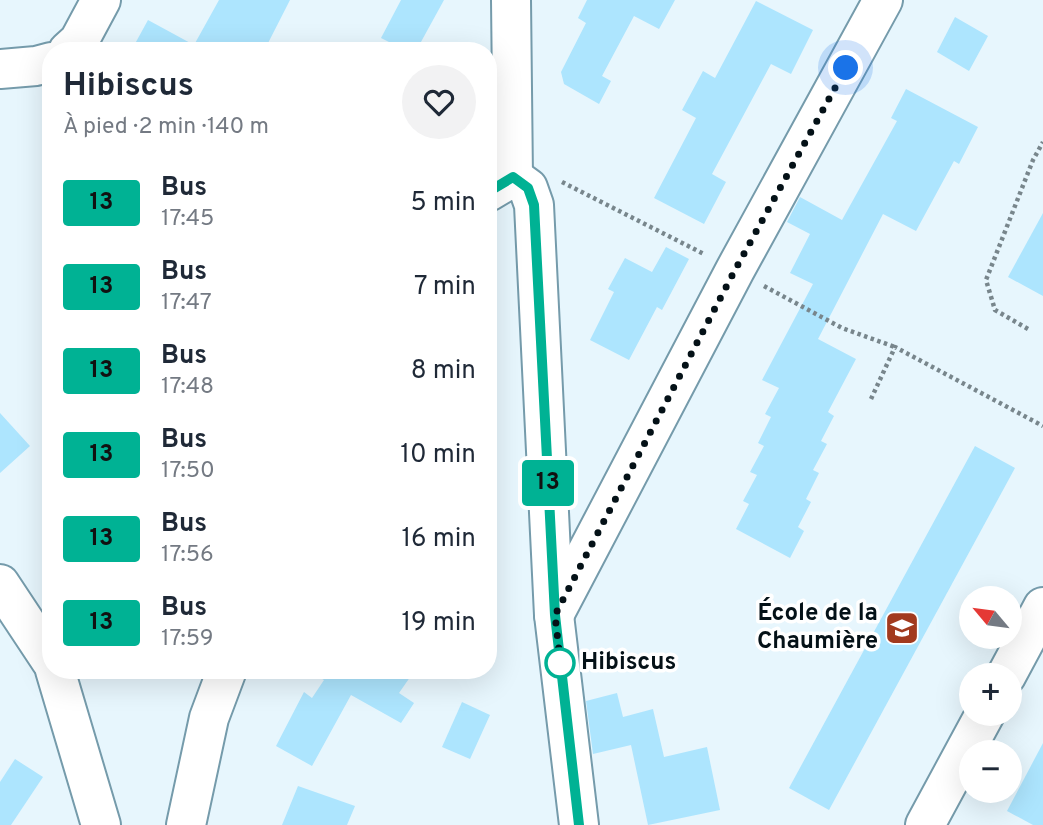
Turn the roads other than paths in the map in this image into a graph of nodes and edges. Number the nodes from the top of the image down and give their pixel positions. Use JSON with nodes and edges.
{"nodes":[{"id":1,"x":101,"y":0,"type":"edge"},
{"id":2,"x":511,"y":0,"type":"edge"},
{"id":3,"x":883,"y":0,"type":"edge"},
{"id":4,"x":78,"y":42,"type":"edge"},
{"id":5,"x":42,"y":64,"type":"edge"},
{"id":6,"x":0,"y":69,"type":"edge"},
{"id":7,"x":501,"y":185,"type":"edge"},
{"id":8,"x":0,"y":584,"type":"edge"},
{"id":9,"x":1043,"y":607,"type":"edge"},
{"id":10,"x":555,"y":615,"type":"junction"},
{"id":11,"x":42,"y":647,"type":"edge"},
{"id":12,"x":1013,"y":663,"type":"edge"},
{"id":13,"x":58,"y":679,"type":"edge"},
{"id":14,"x":224,"y":679,"type":"edge"},
{"id":15,"x":979,"y":726,"type":"edge"},
{"id":16,"x":102,"y":825,"type":"edge"},
{"id":17,"x":187,"y":825,"type":"edge"},
{"id":18,"x":579,"y":825,"type":"edge"},
{"id":19,"x":925,"y":825,"type":"edge"}],
"edges":[{"from":1,"to":4,"type":"street"},
{"from":2,"to":7,"type":"street"},
{"from":3,"to":10,"type":"street"},
{"from":5,"to":6,"type":"street"},
{"from":7,"to":10,"type":"street"},
{"from":8,"to":11,"type":"street"},
{"from":9,"to":12,"type":"street"},
{"from":10,"to":18,"type":"street"},
{"from":13,"to":16,"type":"street"},
{"from":14,"to":17,"type":"street"},
{"from":15,"to":19,"type":"street"}]}
